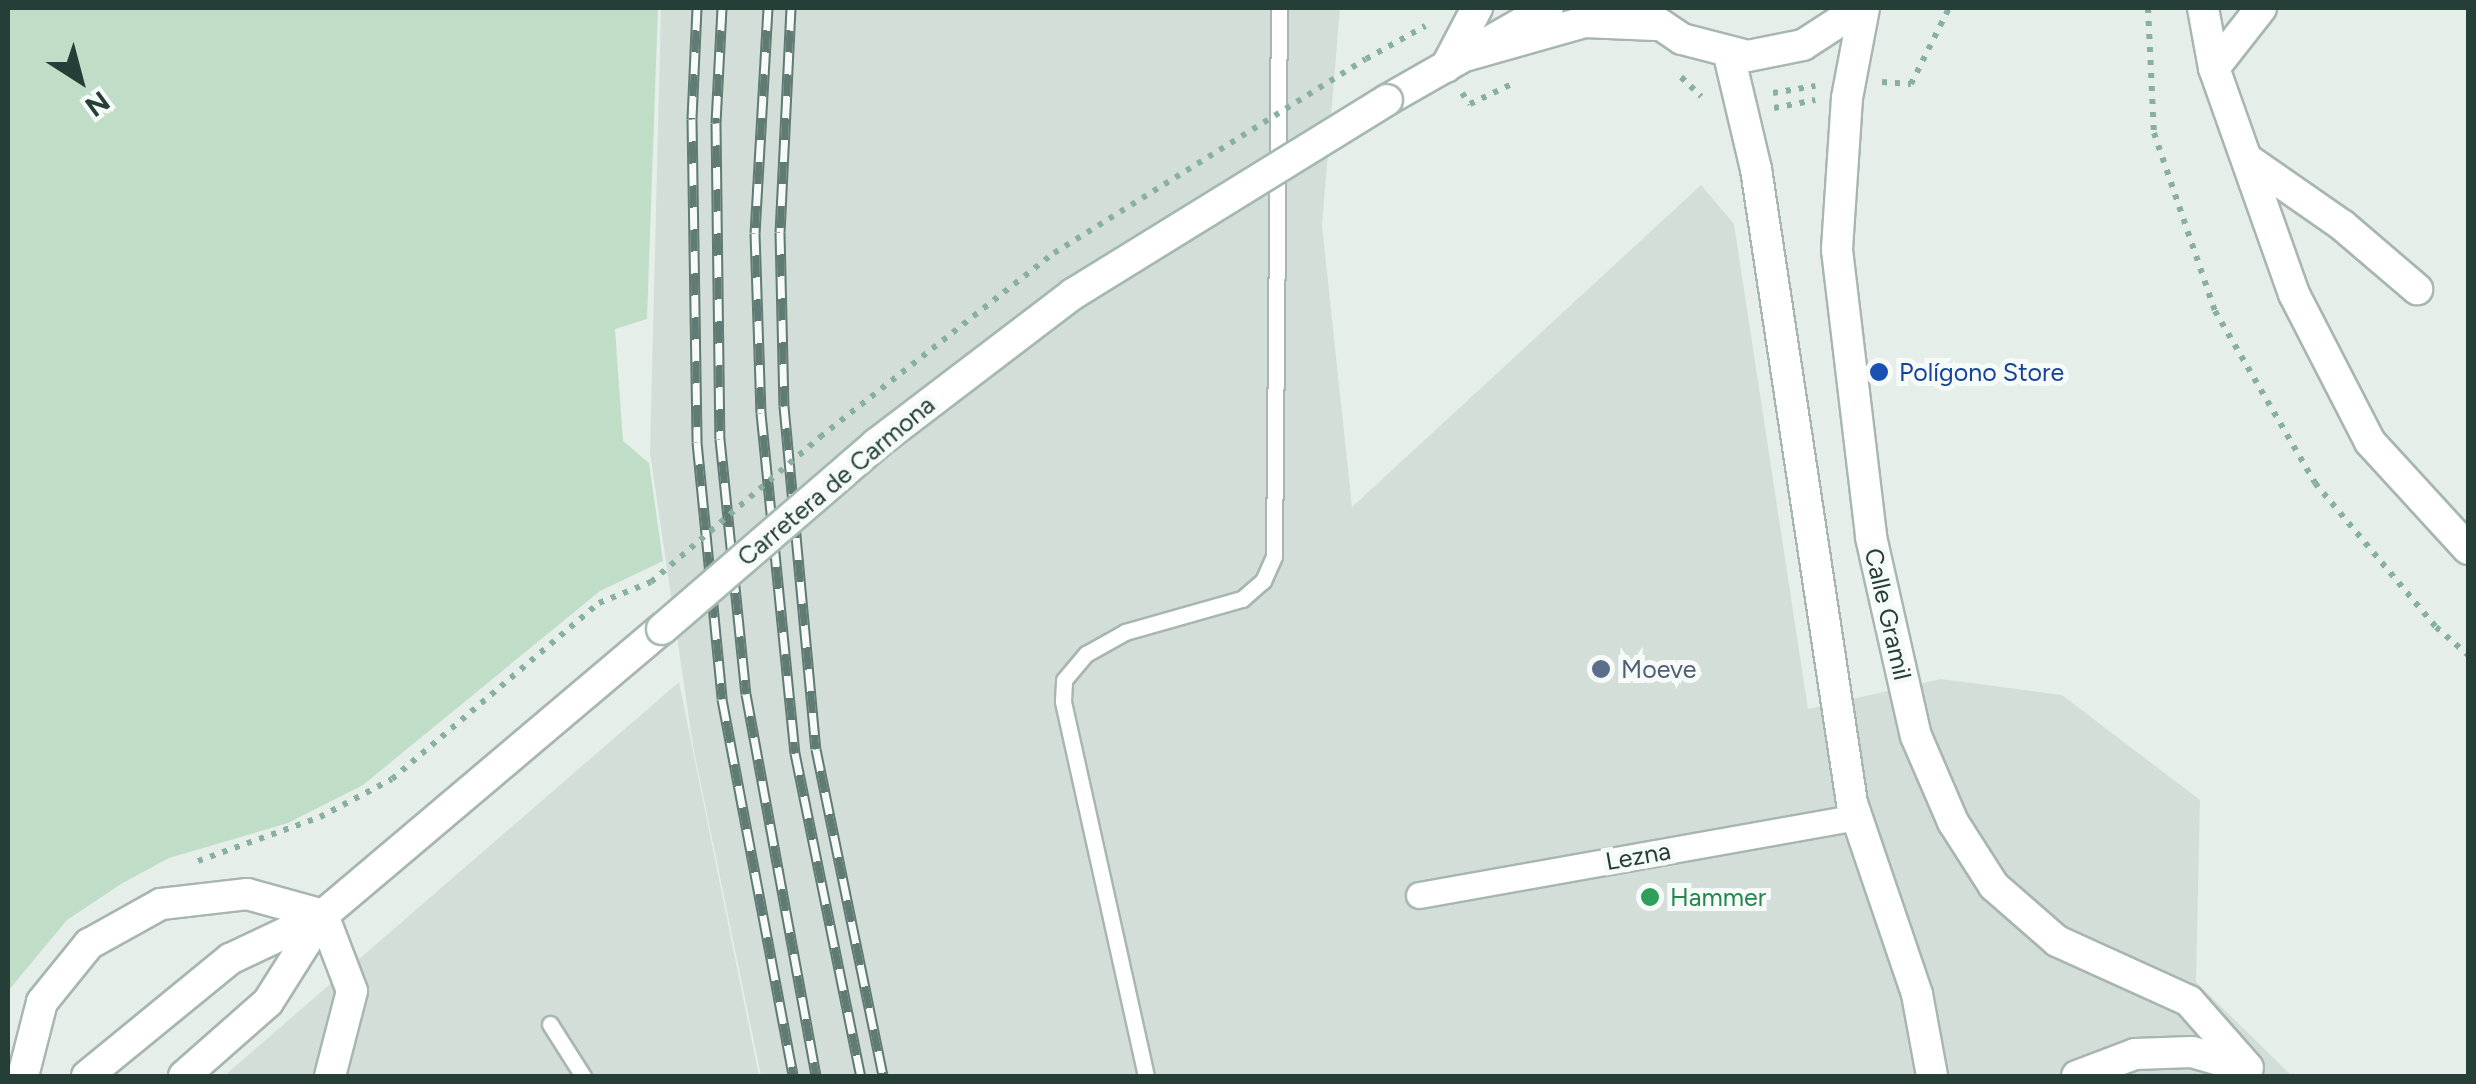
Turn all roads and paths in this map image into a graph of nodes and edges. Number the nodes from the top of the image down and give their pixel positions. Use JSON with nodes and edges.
{"nodes":[{"id":1,"x":1279,"y":8,"type":"edge"},
{"id":2,"x":1477,"y":8,"type":"edge"},
{"id":3,"x":1548,"y":8,"type":"edge"},
{"id":4,"x":1862,"y":8,"type":"edge"},
{"id":5,"x":1949,"y":8,"type":"edge"},
{"id":6,"x":2148,"y":8,"type":"edge"},
{"id":7,"x":2204,"y":8,"type":"edge"},
{"id":8,"x":2261,"y":8,"type":"edge"},
{"id":9,"x":1645,"y":16,"type":"edge"},
{"id":10,"x":1422,"y":29,"type":"dead end"},
{"id":11,"x":1729,"y":56,"type":"junction"},
{"id":12,"x":1366,"y":59,"type":"dead end"},
{"id":13,"x":1457,"y":61,"type":"junction"},
{"id":14,"x":1671,"y":67,"type":"dead end"},
{"id":15,"x":2214,"y":68,"type":"junction"},
{"id":16,"x":1527,"y":78,"type":"dead end"},
{"id":17,"x":1833,"y":82,"type":"dead end"},
{"id":18,"x":1892,"y":83,"type":"dead end"},
{"id":19,"x":1764,"y":95,"type":"dead end"},
{"id":20,"x":1826,"y":98,"type":"dead end"},
{"id":21,"x":1470,"y":104,"type":"dead end"},
{"id":22,"x":1713,"y":106,"type":"dead end"},
{"id":23,"x":1773,"y":108,"type":"dead end"},
{"id":24,"x":2247,"y":159,"type":"junction"},
{"id":25,"x":2417,"y":289,"type":"dead end"},
{"id":26,"x":2468,"y":548,"type":"edge"},
{"id":27,"x":651,"y":582,"type":"dead end"},
{"id":28,"x":2468,"y":655,"type":"edge"},
{"id":29,"x":1856,"y":817,"type":"junction"},
{"id":30,"x":185,"y":866,"type":"dead end"},
{"id":31,"x":1420,"y":895,"type":"dead end"},
{"id":32,"x":323,"y":915,"type":"junction"},
{"id":33,"x":550,"y":1024,"type":"dead end"},
{"id":34,"x":2254,"y":1072,"type":"edge"},
{"id":35,"x":23,"y":1076,"type":"edge"},
{"id":36,"x":87,"y":1076,"type":"edge"},
{"id":37,"x":184,"y":1076,"type":"edge"},
{"id":38,"x":330,"y":1076,"type":"edge"},
{"id":39,"x":584,"y":1076,"type":"edge"},
{"id":40,"x":1146,"y":1076,"type":"edge"},
{"id":41,"x":1932,"y":1076,"type":"edge"},
{"id":42,"x":2077,"y":1076,"type":"edge"}],
"edges":[{"from":1,"to":40,"type":"lane"},
{"from":2,"to":13,"type":"street"},
{"from":3,"to":13,"type":"street"},
{"from":4,"to":11,"type":"street"},
{"from":4,"to":34,"type":"street","name":"Calle Gramil"},
{"from":5,"to":18,"type":"path"},
{"from":6,"to":28,"type":"path"},
{"from":7,"to":15,"type":"street"},
{"from":8,"to":15,"type":"street"},
{"from":9,"to":11,"type":"street"},
{"from":9,"to":13,"type":"street"},
{"from":10,"to":12,"type":"path"},
{"from":11,"to":29,"type":"street"},
{"from":13,"to":32,"type":"street","name":"Carretera de Carmona","bridge":true},
{"from":14,"to":22,"type":"path"},
{"from":15,"to":24,"type":"street"},
{"from":16,"to":21,"type":"path"},
{"from":17,"to":19,"type":"path"},
{"from":20,"to":23,"type":"path"},
{"from":24,"to":25,"type":"street"},
{"from":24,"to":26,"type":"street"},
{"from":27,"to":30,"type":"path"},
{"from":29,"to":31,"type":"street","name":"Lezna"},
{"from":29,"to":41,"type":"street"},
{"from":32,"to":35,"type":"street"},
{"from":32,"to":36,"type":"street","name":"Carretera de Carmona"},
{"from":32,"to":37,"type":"street","name":"Carretera de Carmona"},
{"from":32,"to":38,"type":"street"},
{"from":33,"to":39,"type":"lane"},
{"from":34,"to":42,"type":"street"}]}
